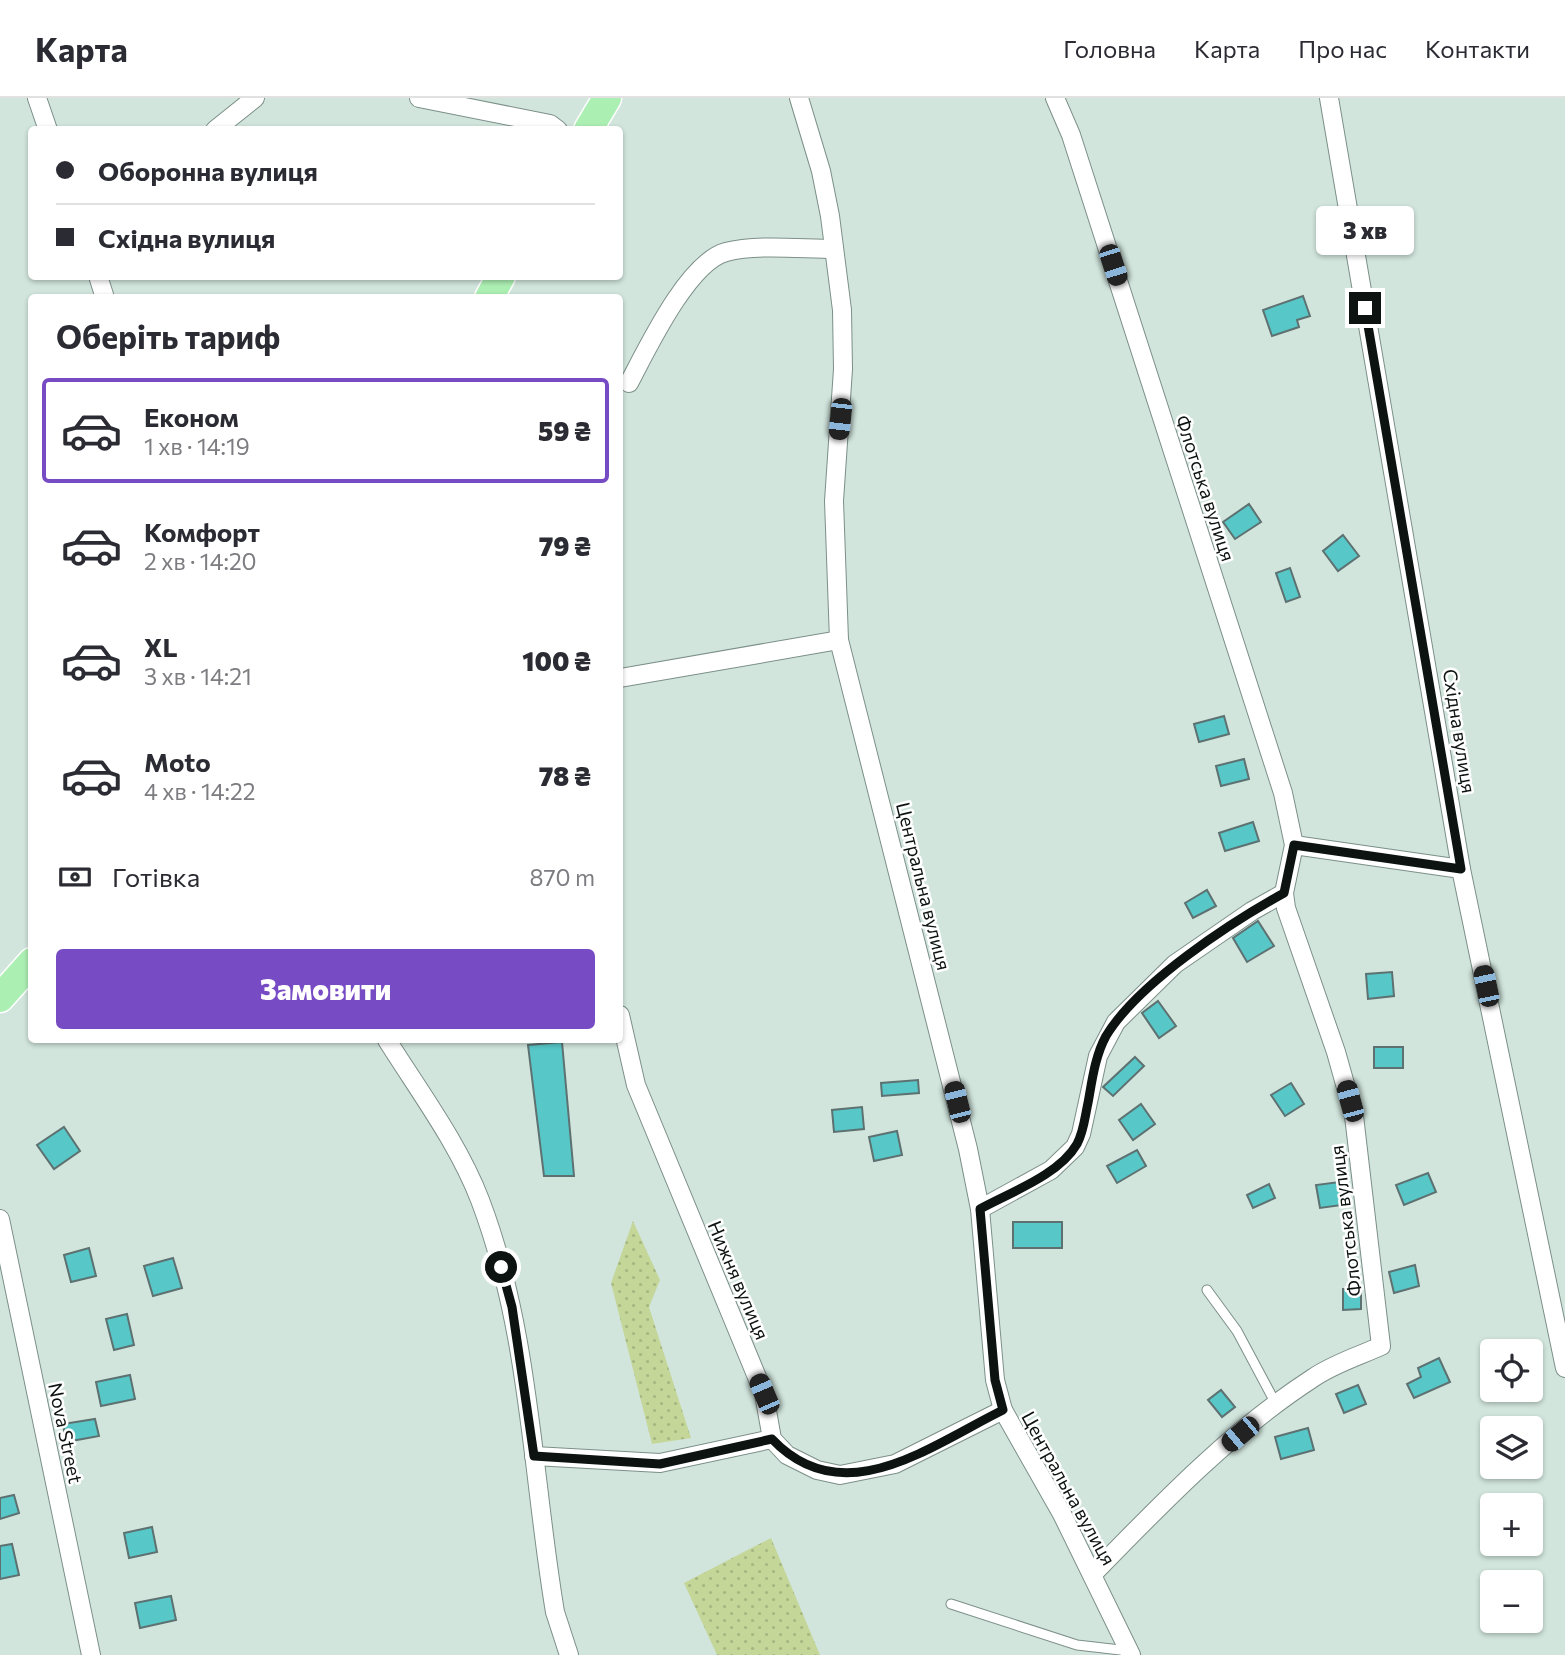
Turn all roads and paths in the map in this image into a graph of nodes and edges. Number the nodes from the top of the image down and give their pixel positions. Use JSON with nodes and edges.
{"nodes":[{"id":1,"x":37,"y":98,"type":"edge"},
{"id":2,"x":254,"y":98,"type":"edge"},
{"id":3,"x":419,"y":98,"type":"edge"},
{"id":4,"x":607,"y":98,"type":"edge"},
{"id":5,"x":799,"y":98,"type":"edge"},
{"id":6,"x":1055,"y":98,"type":"edge"},
{"id":7,"x":1329,"y":98,"type":"edge"},
{"id":8,"x":505,"y":106,"type":"edge"},
{"id":9,"x":47,"y":126,"type":"edge"},
{"id":10,"x":220,"y":126,"type":"edge"},
{"id":11,"x":548,"y":126,"type":"edge"},
{"id":12,"x":590,"y":126,"type":"edge"},
{"id":13,"x":834,"y":249,"type":"junction"},
{"id":14,"x":629,"y":383,"type":"dead end"},
{"id":15,"x":839,"y":640,"type":"junction"},
{"id":16,"x":623,"y":677,"type":"edge"},
{"id":17,"x":1294,"y":845,"type":"junction"},
{"id":18,"x":1461,"y":869,"type":"junction"},
{"id":19,"x":1284,"y":893,"type":"junction"},
{"id":20,"x":28,"y":966,"type":"edge"},
{"id":21,"x":0,"y":998,"type":"edge"},
{"id":22,"x":623,"y":1028,"type":"edge"},
{"id":23,"x":389,"y":1043,"type":"edge"},
{"id":24,"x":980,"y":1209,"type":"junction"},
{"id":25,"x":0,"y":1219,"type":"edge"},
{"id":26,"x":1207,"y":1290,"type":"dead end"},
{"id":27,"x":1565,"y":1368,"type":"edge"},
{"id":28,"x":1276,"y":1404,"type":"junction"},
{"id":29,"x":1003,"y":1410,"type":"junction"},
{"id":30,"x":772,"y":1439,"type":"junction"},
{"id":31,"x":534,"y":1456,"type":"junction"},
{"id":32,"x":1093,"y":1574,"type":"junction"},
{"id":33,"x":951,"y":1604,"type":"dead end"},
{"id":34,"x":1130,"y":1653,"type":"edge"},
{"id":35,"x":91,"y":1655,"type":"edge"},
{"id":36,"x":569,"y":1655,"type":"edge"}],
"edges":[{"from":1,"to":9,"type":"street"},
{"from":2,"to":10,"type":"street"},
{"from":3,"to":8,"type":"street"},
{"from":4,"to":12,"type":"main road"},
{"from":5,"to":13,"type":"street","name":"Центральна вулиця"},
{"from":6,"to":17,"type":"street","name":"Флотська вулиця"},
{"from":7,"to":18,"type":"street","name":"Східна вулиця"},
{"from":8,"to":11,"type":"street"},
{"from":13,"to":14,"type":"street"},
{"from":13,"to":15,"type":"street","name":"Центральна вулиця"},
{"from":15,"to":16,"type":"street"},
{"from":15,"to":24,"type":"street","name":"Центральна вулиця"},
{"from":17,"to":18,"type":"street"},
{"from":17,"to":19,"type":"street","name":"Флотська вулиця"},
{"from":18,"to":27,"type":"street","name":"Східна вулиця"},
{"from":19,"to":24,"type":"street"},
{"from":19,"to":28,"type":"street","name":"Флотська вулиця"},
{"from":20,"to":21,"type":"main road"},
{"from":22,"to":30,"type":"street","name":"Нижня вулиця"},
{"from":23,"to":31,"type":"street"},
{"from":24,"to":29,"type":"street","name":"Центральна вулиця"},
{"from":25,"to":35,"type":"street","name":"Nova Street"},
{"from":26,"to":28,"type":"lane"},
{"from":28,"to":32,"type":"street"},
{"from":29,"to":30,"type":"street"},
{"from":29,"to":32,"type":"street","name":"Центральна вулиця"},
{"from":30,"to":31,"type":"street"},
{"from":31,"to":36,"type":"street"},
{"from":32,"to":34,"type":"street","name":"Центральна вулиця"},
{"from":33,"to":34,"type":"lane"}]}
